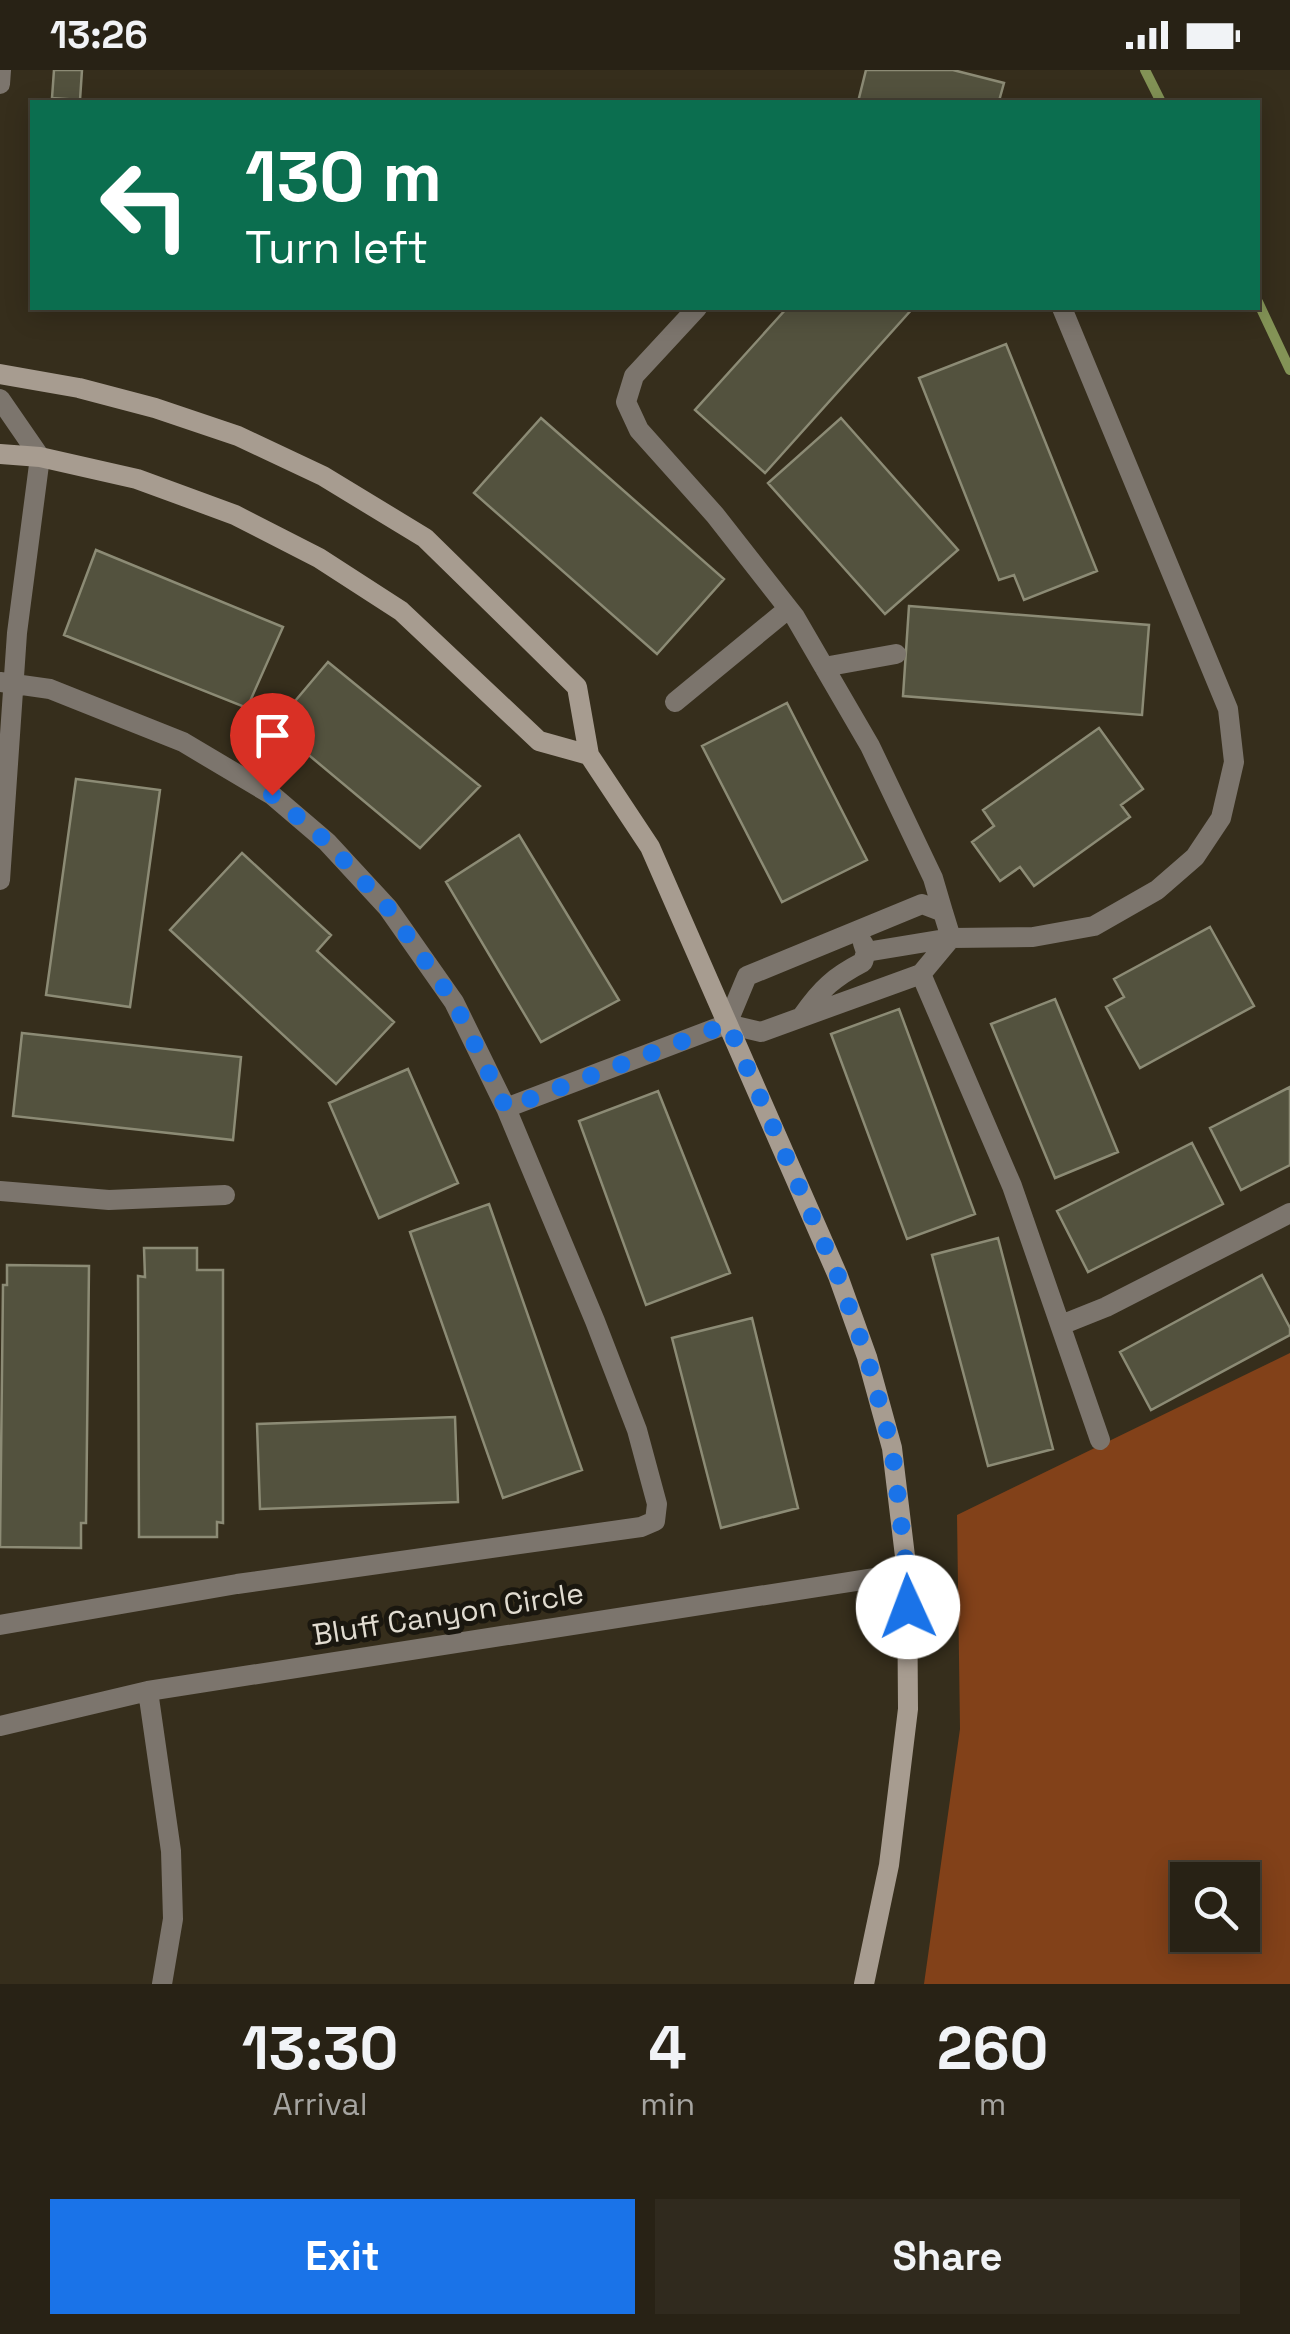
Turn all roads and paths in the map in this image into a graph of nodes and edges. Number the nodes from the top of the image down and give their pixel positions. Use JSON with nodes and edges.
{"nodes":[{"id":1,"x":1,"y":70,"type":"edge"},
{"id":2,"x":0,"y":84,"type":"edge"},
{"id":3,"x":696,"y":310,"type":"edge"},
{"id":4,"x":1063,"y":310,"type":"edge"},
{"id":5,"x":0,"y":374,"type":"edge"},
{"id":6,"x":0,"y":399,"type":"edge"},
{"id":7,"x":0,"y":454,"type":"edge"},
{"id":8,"x":40,"y":457,"type":"junction"},
{"id":9,"x":788,"y":608,"type":"junction"},
{"id":10,"x":896,"y":654,"type":"dead end"},
{"id":11,"x":824,"y":667,"type":"junction"},
{"id":12,"x":7,"y":682,"type":"edge"},
{"id":13,"x":675,"y":702,"type":"dead end"},
{"id":14,"x":589,"y":755,"type":"junction"},
{"id":15,"x":0,"y":880,"type":"edge"},
{"id":16,"x":943,"y":912,"type":"junction"},
{"id":17,"x":857,"y":930,"type":"junction"},
{"id":18,"x":951,"y":938,"type":"junction"},
{"id":19,"x":866,"y":952,"type":"junction"},
{"id":20,"x":921,"y":974,"type":"junction"},
{"id":21,"x":803,"y":1016,"type":"junction"},
{"id":22,"x":728,"y":1024,"type":"junction"},
{"id":23,"x":506,"y":1108,"type":"junction"},
{"id":24,"x":0,"y":1191,"type":"edge"},
{"id":25,"x":225,"y":1195,"type":"dead end"},
{"id":26,"x":1290,"y":1213,"type":"edge"},
{"id":27,"x":1060,"y":1325,"type":"junction"},
{"id":28,"x":1100,"y":1440,"type":"dead end"},
{"id":29,"x":907,"y":1573,"type":"junction"},
{"id":30,"x":0,"y":1625,"type":"edge"},
{"id":31,"x":148,"y":1691,"type":"junction"},
{"id":32,"x":0,"y":1726,"type":"edge"},
{"id":33,"x":162,"y":1984,"type":"edge"},
{"id":34,"x":864,"y":1984,"type":"edge"}],
"edges":[{"from":1,"to":2,"type":"street"},
{"from":3,"to":9,"type":"street"},
{"from":4,"to":18,"type":"street"},
{"from":5,"to":14,"type":"street"},
{"from":6,"to":8,"type":"street"},
{"from":7,"to":8,"type":"street"},
{"from":8,"to":12,"type":"street"},
{"from":8,"to":14,"type":"street"},
{"from":9,"to":11,"type":"street"},
{"from":9,"to":13,"type":"street"},
{"from":10,"to":11,"type":"street"},
{"from":11,"to":16,"type":"street"},
{"from":12,"to":15,"type":"street"},
{"from":12,"to":23,"type":"street"},
{"from":14,"to":22,"type":"street"},
{"from":16,"to":17,"type":"street"},
{"from":16,"to":18,"type":"street"},
{"from":17,"to":19,"type":"street"},
{"from":17,"to":22,"type":"street"},
{"from":18,"to":19,"type":"street"},
{"from":18,"to":20,"type":"street"},
{"from":19,"to":21,"type":"street"},
{"from":20,"to":21,"type":"street"},
{"from":20,"to":27,"type":"street"},
{"from":21,"to":22,"type":"street"},
{"from":22,"to":23,"type":"street"},
{"from":22,"to":29,"type":"street"},
{"from":23,"to":30,"type":"street"},
{"from":24,"to":25,"type":"street"},
{"from":26,"to":27,"type":"street"},
{"from":27,"to":28,"type":"street"},
{"from":29,"to":31,"type":"street","name":"Bluff Canyon Circle"},
{"from":29,"to":34,"type":"street"},
{"from":31,"to":32,"type":"street","name":"Bluff Canyon Circle"},
{"from":31,"to":33,"type":"street"}]}
